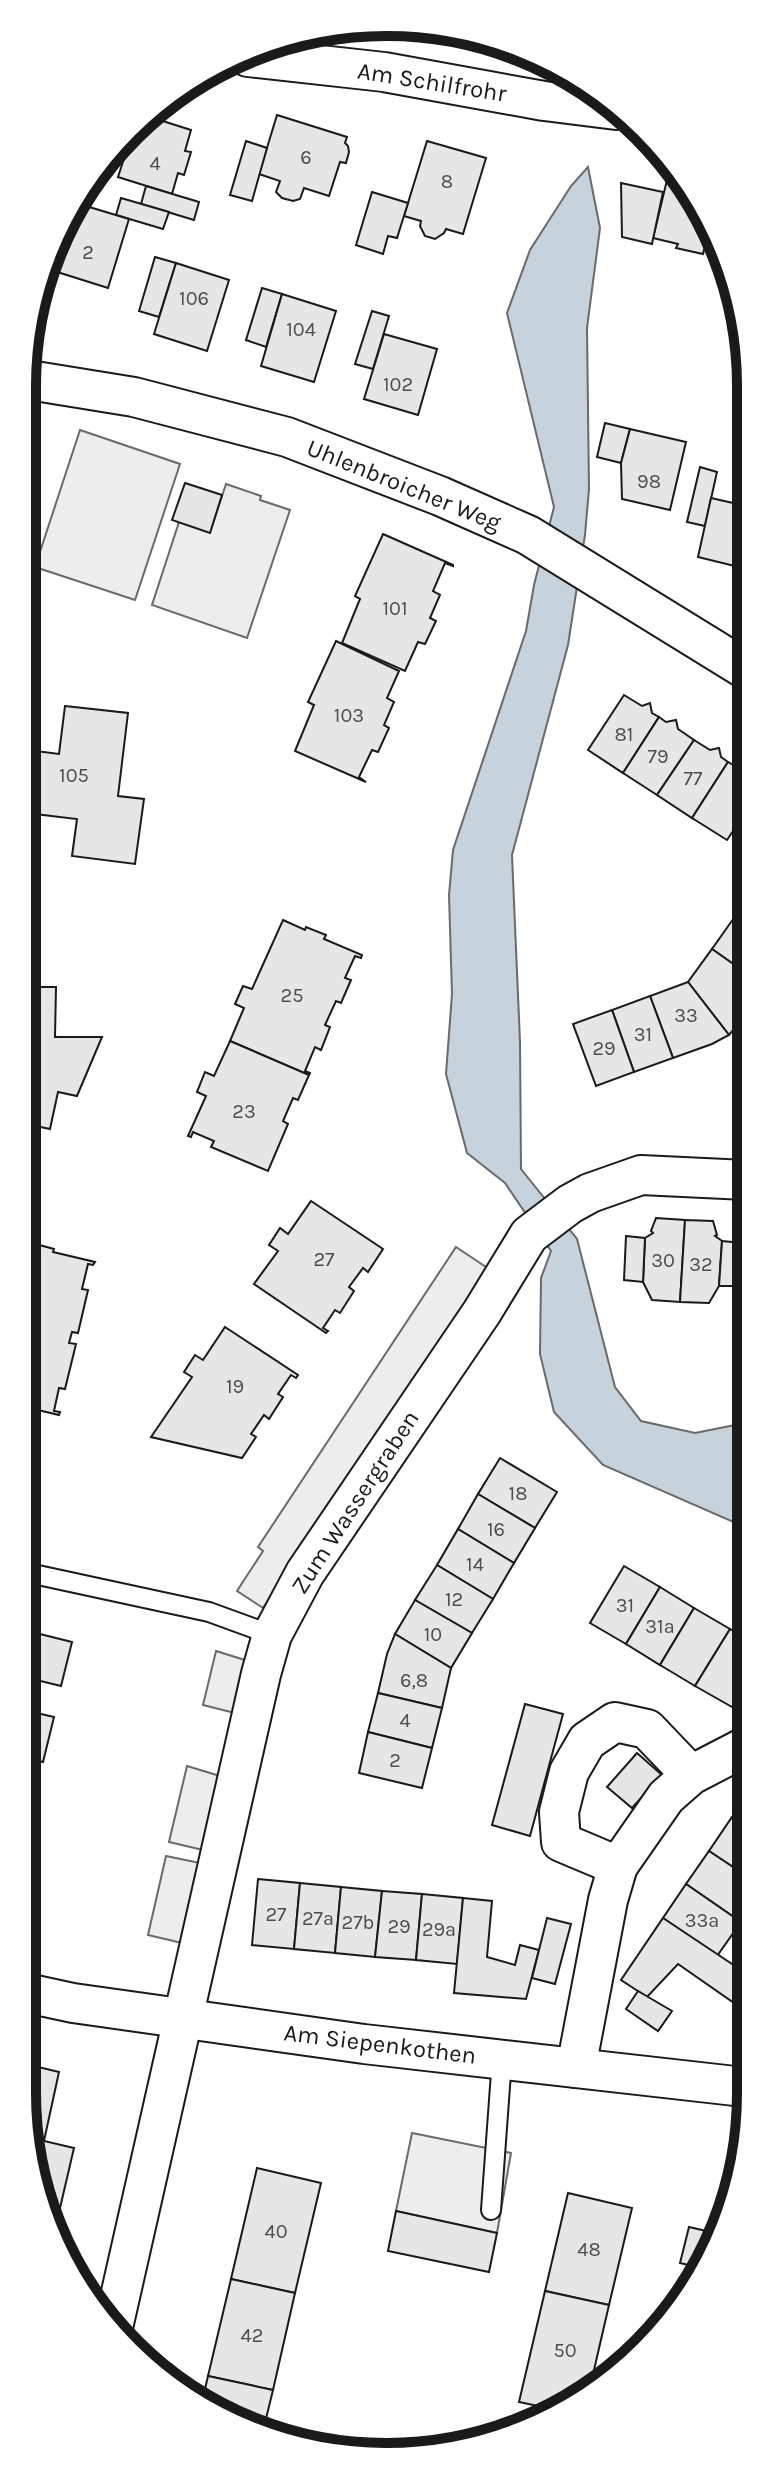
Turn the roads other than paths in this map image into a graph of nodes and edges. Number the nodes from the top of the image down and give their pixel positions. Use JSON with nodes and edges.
{"nodes":[{"id":1,"x":264,"y":59,"type":"edge"},
{"id":2,"x":600,"y":108,"type":"edge"},
{"id":3,"x":36,"y":381,"type":"edge"},
{"id":4,"x":737,"y":664,"type":"edge"},
{"id":5,"x":737,"y":1180,"type":"edge"},
{"id":6,"x":36,"y":1575,"type":"edge"},
{"id":7,"x":272,"y":1635,"type":"junction"},
{"id":8,"x":737,"y":1751,"type":"edge"},
{"id":9,"x":691,"y":1775,"type":"junction"},
{"id":10,"x":618,"y":1866,"type":"junction"},
{"id":11,"x":36,"y":1995,"type":"edge"},
{"id":12,"x":183,"y":2019,"type":"junction"},
{"id":13,"x":502,"y":2059,"type":"junction"},
{"id":14,"x":576,"y":2068,"type":"junction"},
{"id":15,"x":737,"y":2086,"type":"edge"},
{"id":16,"x":491,"y":2210,"type":"dead end"},
{"id":17,"x":116,"y":2315,"type":"edge"}],
"edges":[{"from":1,"to":2,"type":"street","name":"Am Schilfrohr"},
{"from":3,"to":4,"type":"street","name":"Uhlenbroicher Weg"},
{"from":5,"to":7,"type":"street","name":"Zum Wassergraben"},
{"from":6,"to":7,"type":"lane"},
{"from":7,"to":12,"type":"street","name":"Zum Wassergraben"},
{"from":8,"to":9,"type":"street"},
{"from":9,"to":10,"type":"street"},
{"from":9,"to":10,"type":"street"},
{"from":10,"to":14,"type":"street"},
{"from":11,"to":12,"type":"street","name":"Am Siepenkothen"},
{"from":12,"to":13,"type":"street","name":"Am Siepenkothen"},
{"from":12,"to":17,"type":"street"},
{"from":13,"to":14,"type":"street","name":"Am Siepenkothen"},
{"from":13,"to":16,"type":"lane"},
{"from":14,"to":15,"type":"street","name":"Am Siepenkothen"}]}
